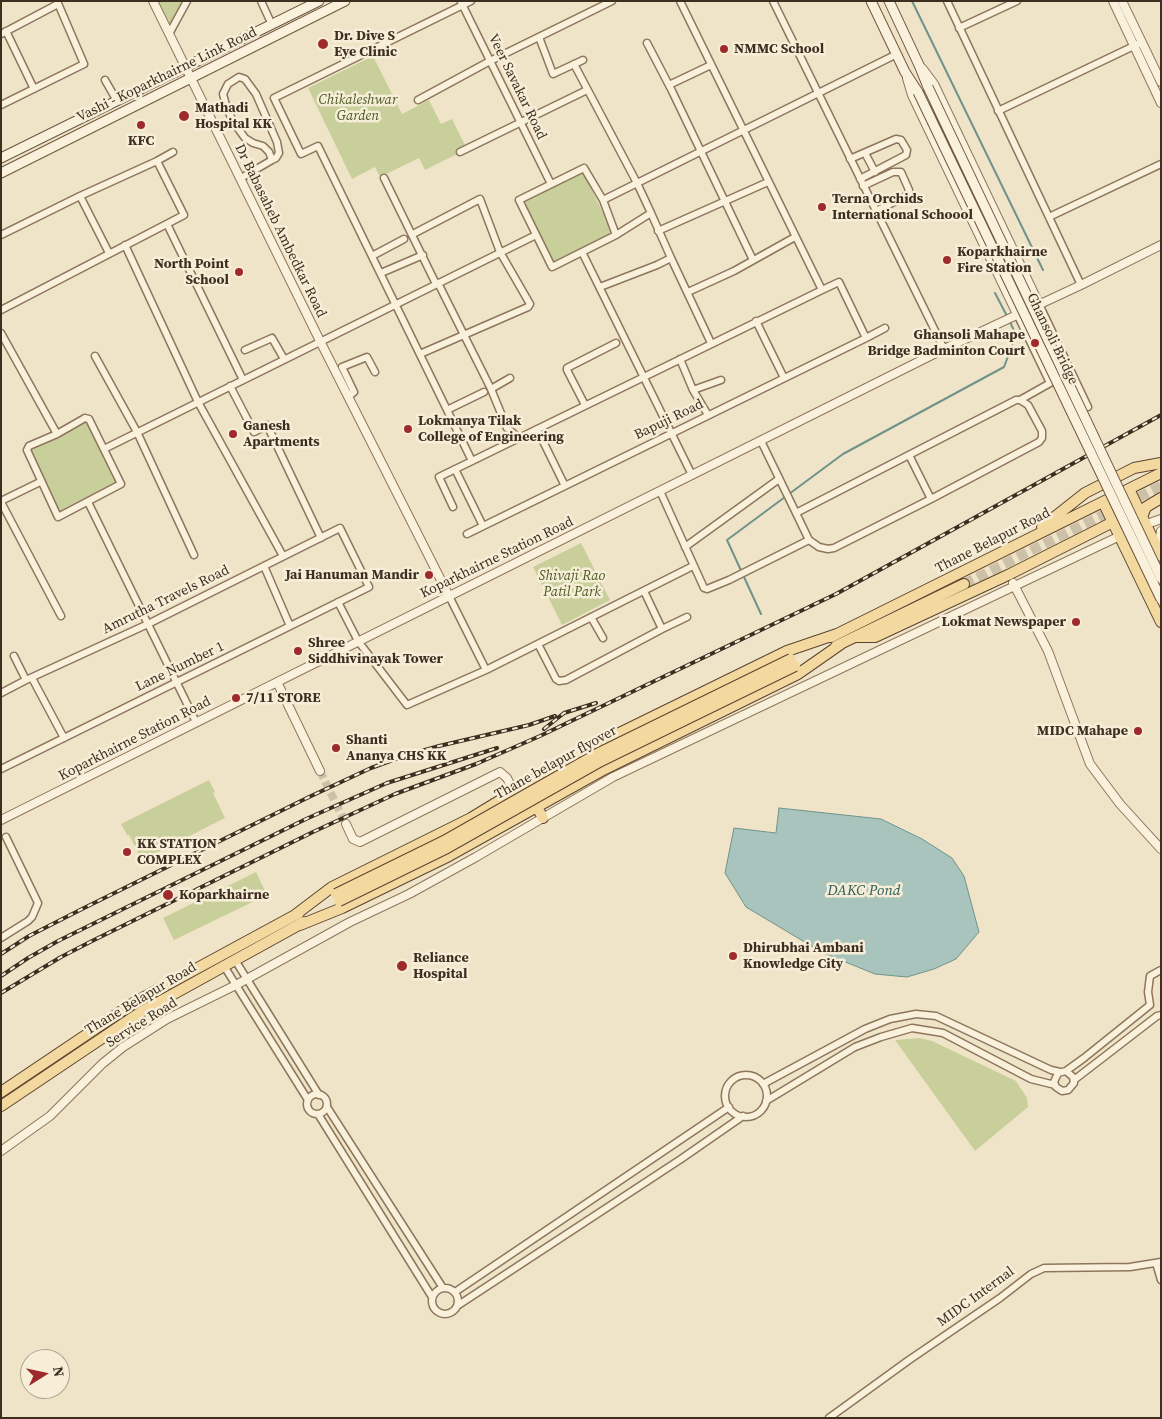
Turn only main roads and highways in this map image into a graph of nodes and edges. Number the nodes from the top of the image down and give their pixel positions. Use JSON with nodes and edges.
{"nodes":[{"id":1,"x":319,"y":1,"type":"edge"},
{"id":2,"x":346,"y":1,"type":"edge"},
{"id":3,"x":871,"y":1,"type":"edge"},
{"id":4,"x":888,"y":1,"type":"edge"},
{"id":5,"x":1,"y":158,"type":"edge"},
{"id":6,"x":1,"y":173,"type":"edge"},
{"id":7,"x":1161,"y":463,"type":"edge"},
{"id":8,"x":1161,"y":473,"type":"edge"},
{"id":9,"x":1129,"y":489,"type":"junction"},
{"id":10,"x":1161,"y":498,"type":"edge"},
{"id":11,"x":1102,"y":502,"type":"junction"},
{"id":12,"x":1144,"y":520,"type":"junction"},
{"id":13,"x":1112,"y":522,"type":"junction"},
{"id":14,"x":1026,"y":540,"type":"junction"},
{"id":15,"x":1159,"y":552,"type":"edge"},
{"id":16,"x":1161,"y":578,"type":"edge"},
{"id":17,"x":964,"y":584,"type":"tunnel mouth"},
{"id":18,"x":1161,"y":599,"type":"edge"},
{"id":19,"x":1161,"y":622,"type":"edge"},
{"id":20,"x":837,"y":634,"type":"junction"},
{"id":21,"x":856,"y":637,"type":"junction"},
{"id":22,"x":841,"y":644,"type":"junction"},
{"id":23,"x":793,"y":662,"type":"junction"},
{"id":24,"x":524,"y":786,"type":"junction"},
{"id":25,"x":537,"y":807,"type":"junction"},
{"id":26,"x":544,"y":818,"type":"road end"},
{"id":27,"x":338,"y":897,"type":"junction"},
{"id":28,"x":295,"y":915,"type":"junction"},
{"id":29,"x":300,"y":925,"type":"junction"},
{"id":30,"x":1,"y":1092,"type":"edge"},
{"id":31,"x":1,"y":1106,"type":"edge"}],
"edges":[{"from":1,"to":5,"type":"main road","name":"Vashi - Koparkhairne Link Road"},
{"from":2,"to":6,"type":"main road","name":"Vashi - Koparkhairne Link Road"},
{"from":3,"to":18,"type":"main road","name":"Ghansoli Bridge","bridge":true},
{"from":4,"to":16,"type":"main road","name":"Ghansoli Bridge","bridge":true},
{"from":7,"to":14,"type":"main road"},
{"from":8,"to":9,"type":"main road","name":"Thane Belapur Road"},
{"from":9,"to":11,"type":"main road","name":"Thane Belapur Road"},
{"from":9,"to":12,"type":"main road"},
{"from":10,"to":12,"type":"main road"},
{"from":11,"to":13,"type":"main road"},
{"from":11,"to":14,"type":"main road","name":"Thane Belapur Road"},
{"from":12,"to":15,"type":"main road"},
{"from":13,"to":19,"type":"main road"},
{"from":13,"to":21,"type":"main road"},
{"from":14,"to":20,"type":"main road","name":"Thane Belapur Road"},
{"from":17,"to":21,"type":"main road"},
{"from":20,"to":23,"type":"main road"},
{"from":20,"to":24,"type":"main road"},
{"from":21,"to":22,"type":"main road"},
{"from":22,"to":23,"type":"main road"},
{"from":22,"to":25,"type":"main road"},
{"from":23,"to":27,"type":"main road","name":"Thane belapur flyover","bridge":true},
{"from":24,"to":25,"type":"main road"},
{"from":24,"to":28,"type":"main road"},
{"from":25,"to":26,"type":"main road"},
{"from":25,"to":29,"type":"main road"},
{"from":27,"to":28,"type":"main road"},
{"from":27,"to":29,"type":"main road"},
{"from":28,"to":30,"type":"main road","name":"Thane Belapur Road"},
{"from":29,"to":31,"type":"main road","name":"Thane Belapur Road"}]}
